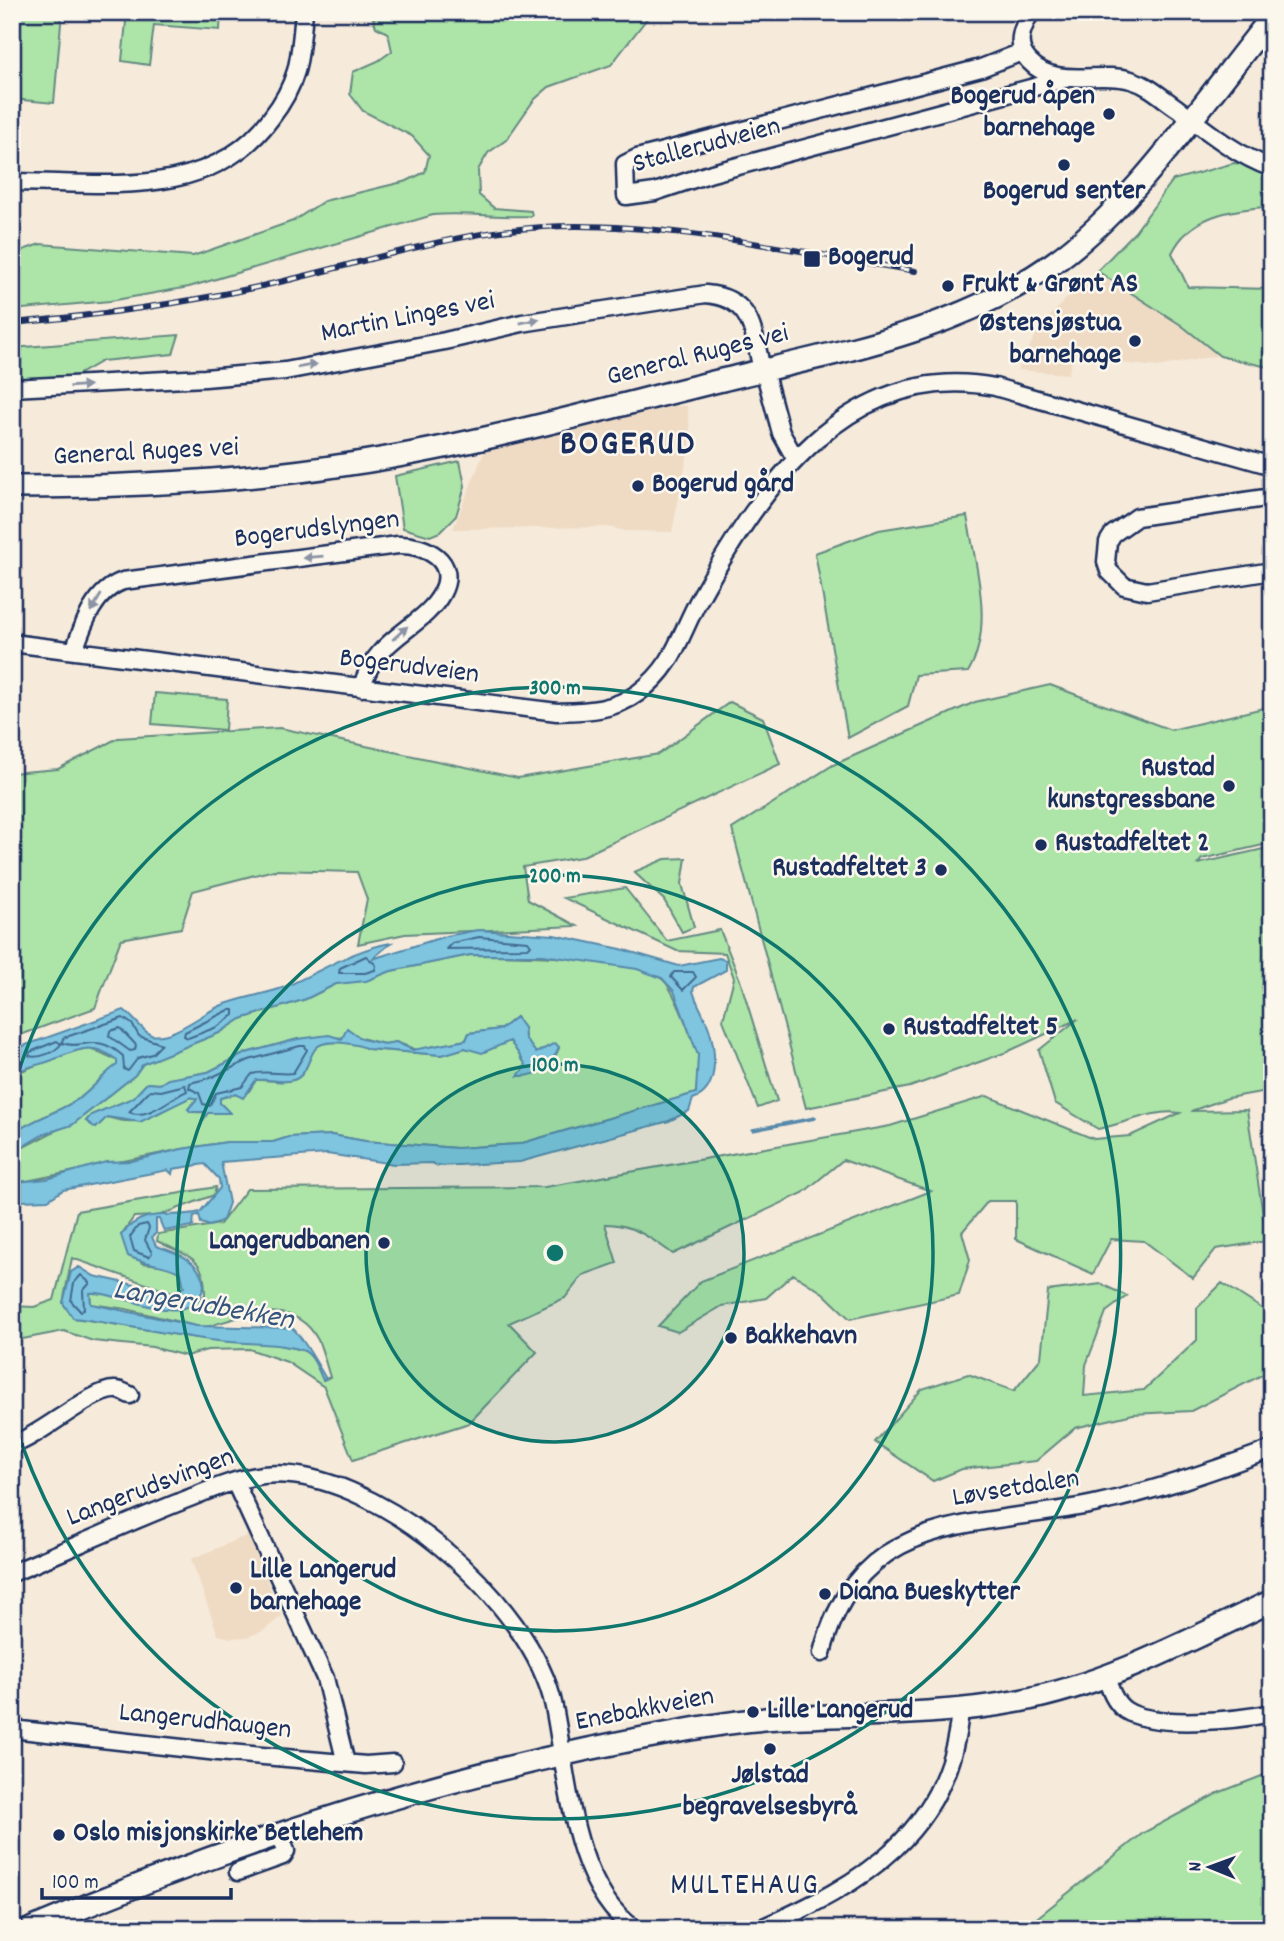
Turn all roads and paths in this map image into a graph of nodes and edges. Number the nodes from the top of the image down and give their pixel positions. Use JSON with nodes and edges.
{"nodes":[{"id":1,"x":304,"y":12,"type":"edge"},
{"id":2,"x":1031,"y":12,"type":"edge"},
{"id":3,"x":1272,"y":16,"type":"edge"},
{"id":4,"x":1022,"y":52,"type":"junction"},
{"id":5,"x":1068,"y":78,"type":"junction"},
{"id":6,"x":1190,"y":118,"type":"junction"},
{"id":7,"x":1272,"y":168,"type":"edge"},
{"id":8,"x":12,"y":182,"type":"edge"},
{"id":9,"x":763,"y":370,"type":"junction"},
{"id":10,"x":12,"y":388,"type":"edge"},
{"id":11,"x":794,"y":458,"type":"junction"},
{"id":12,"x":1272,"y":466,"type":"edge"},
{"id":13,"x":12,"y":486,"type":"edge"},
{"id":14,"x":1272,"y":498,"type":"edge"},
{"id":15,"x":1272,"y":571,"type":"edge"},
{"id":16,"x":12,"y":643,"type":"edge"},
{"id":17,"x":74,"y":651,"type":"junction"},
{"id":18,"x":362,"y":688,"type":"junction"},
{"id":19,"x":130,"y":1395,"type":"dead end"},
{"id":20,"x":12,"y":1445,"type":"edge"},
{"id":21,"x":1272,"y":1449,"type":"edge"},
{"id":22,"x":235,"y":1482,"type":"junction"},
{"id":23,"x":12,"y":1573,"type":"edge"},
{"id":24,"x":1272,"y":1601,"type":"edge"},
{"id":25,"x":822,"y":1653,"type":"dead end"},
{"id":26,"x":1106,"y":1677,"type":"junction"},
{"id":27,"x":960,"y":1710,"type":"junction"},
{"id":28,"x":1272,"y":1713,"type":"edge"},
{"id":29,"x":12,"y":1729,"type":"edge"},
{"id":30,"x":563,"y":1756,"type":"junction"},
{"id":31,"x":346,"y":1763,"type":"junction"},
{"id":32,"x":393,"y":1763,"type":"dead end"},
{"id":33,"x":280,"y":1835,"type":"junction"},
{"id":34,"x":237,"y":1872,"type":"dead end"},
{"id":35,"x":31,"y":1929,"type":"edge"},
{"id":36,"x":635,"y":1929,"type":"edge"},
{"id":37,"x":759,"y":1929,"type":"edge"}],
"edges":[{"from":1,"to":8,"type":"street"},
{"from":2,"to":4,"type":"street"},
{"from":3,"to":6,"type":"main road","name":"General Ruges vei"},
{"from":4,"to":5,"type":"street","name":"Stallerudveien"},
{"from":4,"to":5,"type":"street","name":"Stallerudveien"},
{"from":5,"to":6,"type":"street","name":"Stallerudveien"},
{"from":6,"to":7,"type":"street","name":"Stallerudveien"},
{"from":6,"to":9,"type":"main road","name":"General Ruges vei"},
{"from":10,"to":9,"type":"street","name":"Martin Linges vei","one_way":true},
{"from":9,"to":11,"type":"street"},
{"from":9,"to":13,"type":"main road","name":"General Ruges vei"},
{"from":11,"to":12,"type":"street","name":"Bogerudveien"},
{"from":11,"to":18,"type":"street","name":"Bogerudveien"},
{"from":14,"to":15,"type":"street"},
{"from":16,"to":17,"type":"street","name":"Bogerudveien"},
{"from":17,"to":18,"type":"street","name":"Bogerudveien"},
{"from":18,"to":17,"type":"street","name":"Bogerudslyngen","one_way":true},
{"from":19,"to":20,"type":"street"},
{"from":21,"to":25,"type":"street","name":"Løvsetdalen"},
{"from":22,"to":23,"type":"street","name":"Langerudsvingen"},
{"from":22,"to":30,"type":"street","name":"Langerudsvingen"},
{"from":22,"to":31,"type":"street"},
{"from":24,"to":26,"type":"main road","name":"Enebakkveien"},
{"from":26,"to":27,"type":"main road","name":"Enebakkveien"},
{"from":26,"to":28,"type":"street"},
{"from":27,"to":30,"type":"main road","name":"Enebakkveien"},
{"from":27,"to":37,"type":"street"},
{"from":29,"to":31,"type":"street","name":"Langerudhaugen"},
{"from":30,"to":33,"type":"main road","name":"Enebakkveien"},
{"from":30,"to":36,"type":"street","name":"Langerudsvingen"},
{"from":31,"to":32,"type":"street","name":"Langerudhaugen"},
{"from":33,"to":34,"type":"street"},
{"from":33,"to":35,"type":"main road","name":"Enebakkveien"}]}
